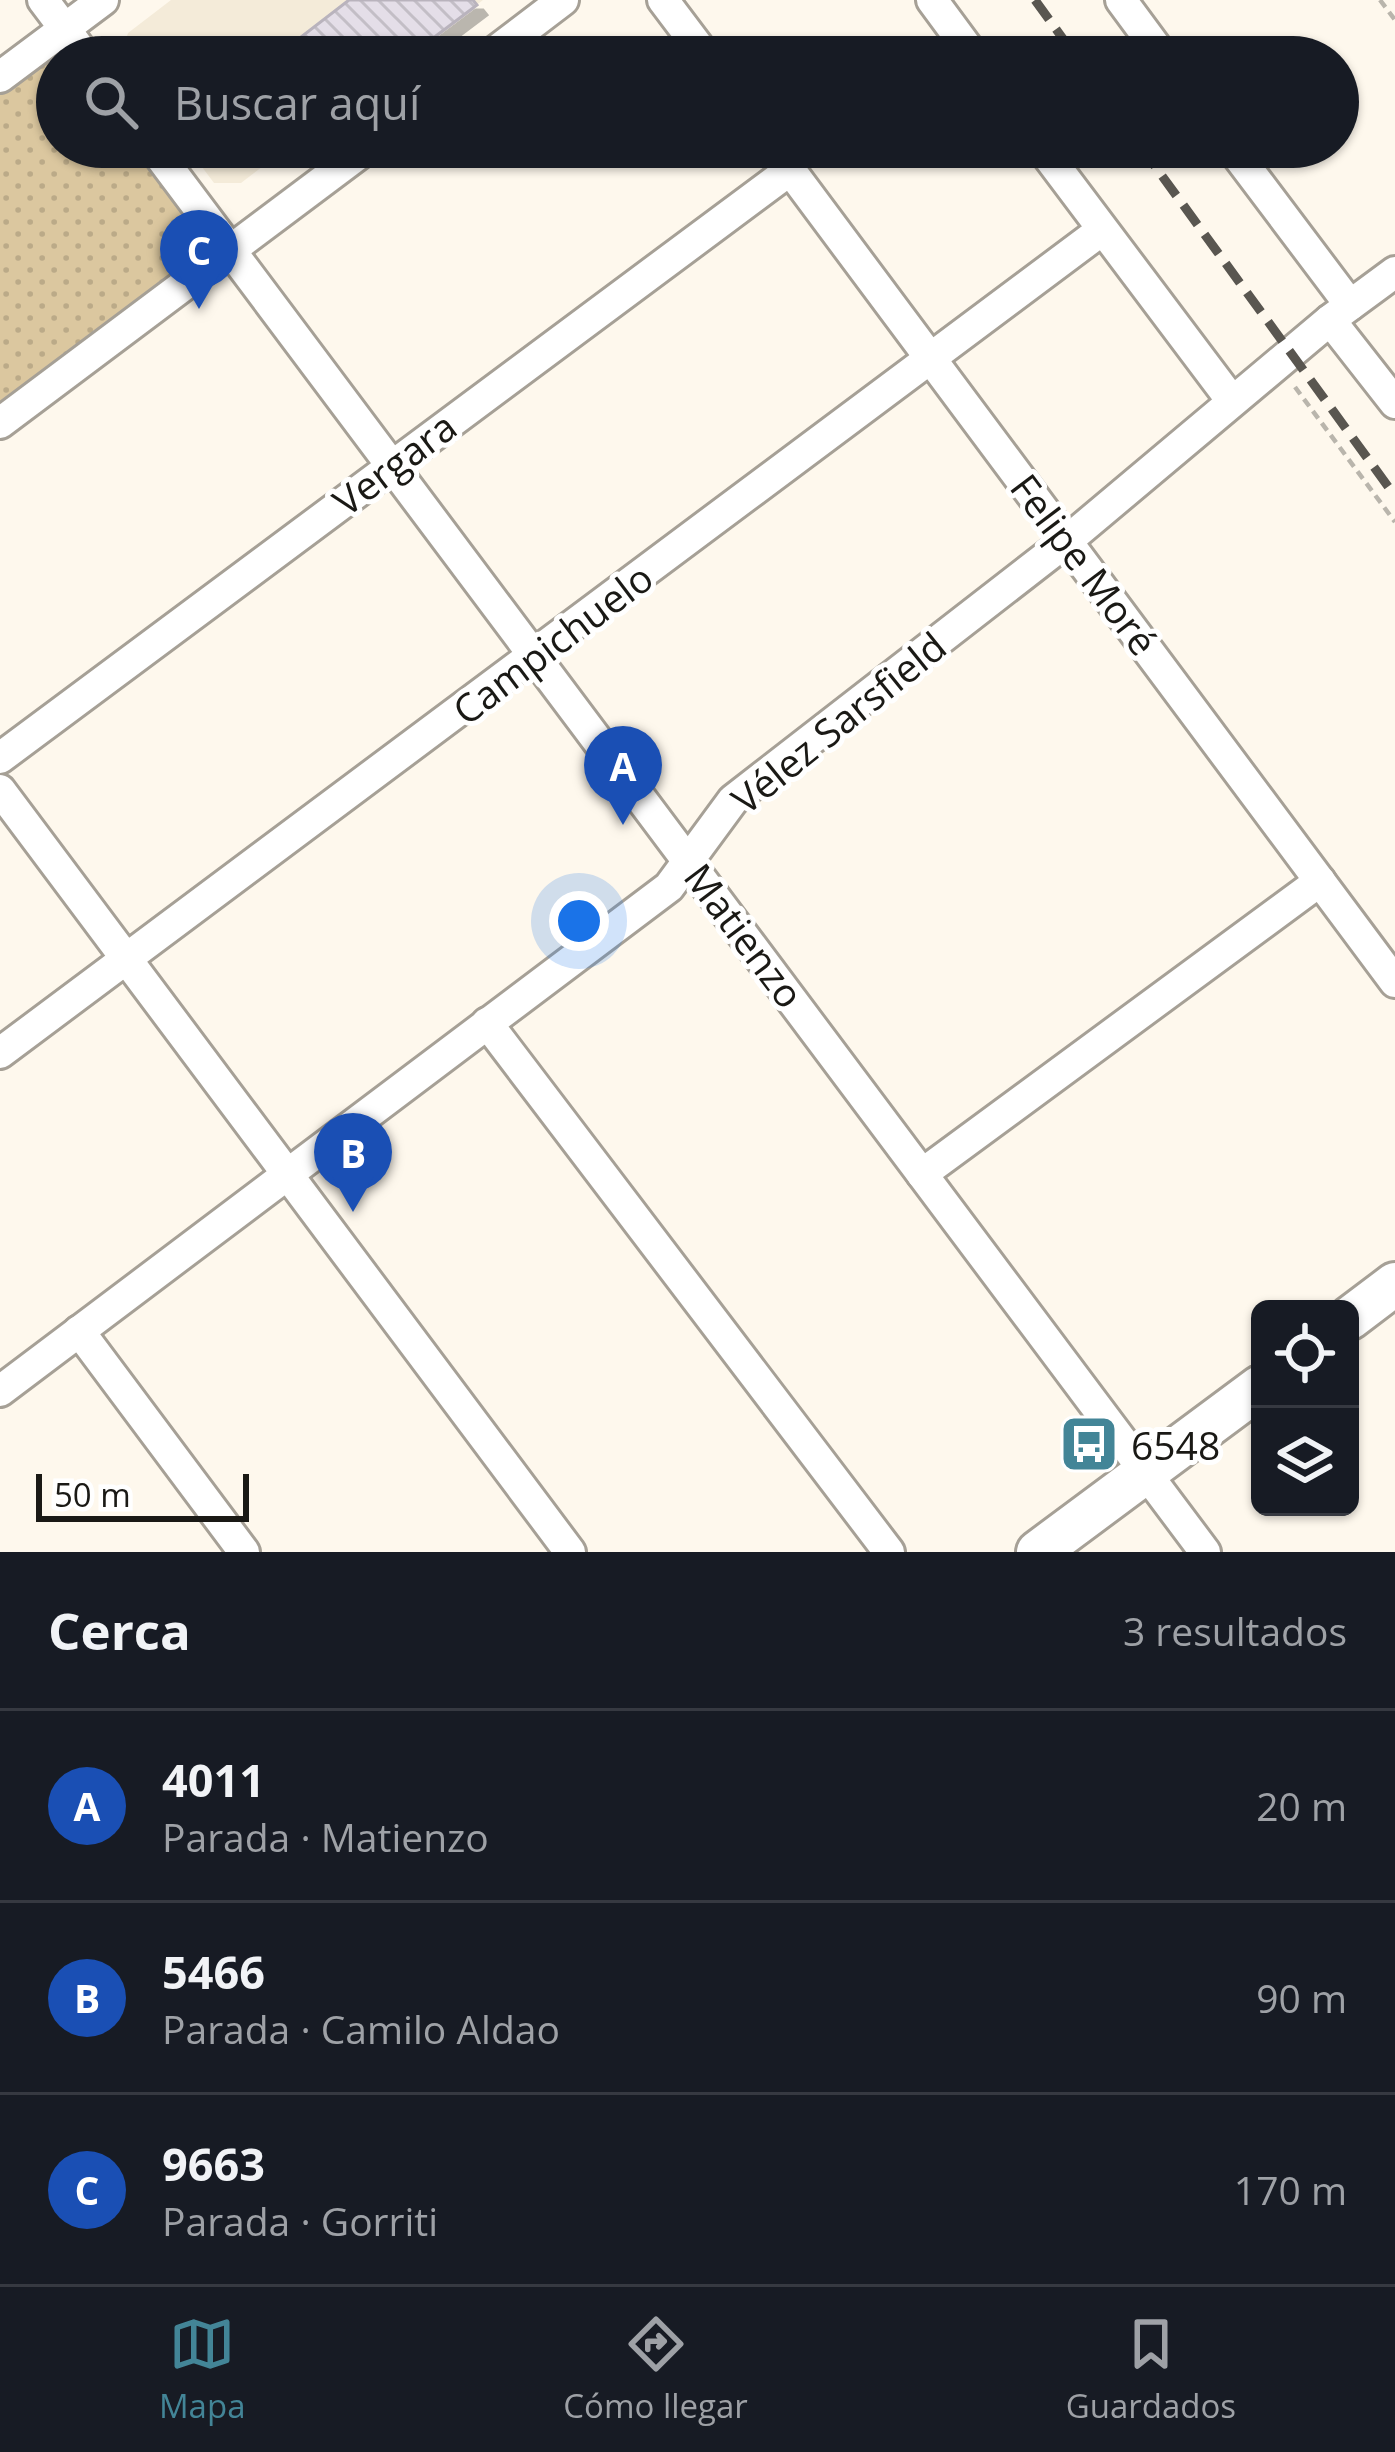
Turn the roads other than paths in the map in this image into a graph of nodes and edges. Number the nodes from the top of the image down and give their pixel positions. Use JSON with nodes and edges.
{"nodes":[{"id":1,"x":43,"y":0,"type":"edge"},
{"id":2,"x":103,"y":0,"type":"edge"},
{"id":3,"x":563,"y":0,"type":"edge"},
{"id":4,"x":663,"y":0,"type":"edge"},
{"id":5,"x":932,"y":0,"type":"edge"},
{"id":6,"x":1120,"y":0,"type":"edge"},
{"id":7,"x":65,"y":29,"type":"junction"},
{"id":8,"x":56,"y":36,"type":"edge"},
{"id":9,"x":70,"y":36,"type":"edge"},
{"id":10,"x":516,"y":36,"type":"edge"},
{"id":11,"x":690,"y":36,"type":"edge"},
{"id":12,"x":959,"y":36,"type":"edge"},
{"id":13,"x":1147,"y":36,"type":"edge"},
{"id":14,"x":36,"y":50,"type":"edge"},
{"id":15,"x":0,"y":77,"type":"edge"},
{"id":16,"x":169,"y":168,"type":"edge"},
{"id":17,"x":340,"y":168,"type":"edge"},
{"id":18,"x":768,"y":168,"type":"edge"},
{"id":19,"x":788,"y":168,"type":"edge"},
{"id":20,"x":1056,"y":168,"type":"edge"},
{"id":21,"x":1245,"y":168,"type":"edge"},
{"id":22,"x":1102,"y":230,"type":"junction"},
{"id":23,"x":230,"y":250,"type":"junction"},
{"id":24,"x":1395,"y":272,"type":"edge"},
{"id":25,"x":1340,"y":313,"type":"junction"},
{"id":26,"x":931,"y":359,"type":"junction"},
{"id":27,"x":1232,"y":401,"type":"junction"},
{"id":28,"x":1395,"y":404,"type":"edge"},
{"id":29,"x":0,"y":423,"type":"edge"},
{"id":30,"x":391,"y":465,"type":"junction"},
{"id":31,"x":1068,"y":540,"type":"junction"},
{"id":32,"x":534,"y":656,"type":"junction"},
{"id":33,"x":0,"y":758,"type":"edge"},
{"id":34,"x":0,"y":790,"type":"edge"},
{"id":35,"x":689,"y":860,"type":"junction"},
{"id":36,"x":1320,"y":881,"type":"junction"},
{"id":37,"x":127,"y":960,"type":"junction"},
{"id":38,"x":1395,"y":982,"type":"edge"},
{"id":39,"x":487,"y":1023,"type":"junction"},
{"id":40,"x":0,"y":1054,"type":"edge"},
{"id":41,"x":287,"y":1174,"type":"junction"},
{"id":42,"x":922,"y":1174,"type":"junction"},
{"id":43,"x":1395,"y":1284,"type":"edge"},
{"id":44,"x":1359,"y":1311,"type":"edge"},
{"id":45,"x":79,"y":1331,"type":"junction"},
{"id":46,"x":0,"y":1391,"type":"edge"},
{"id":47,"x":1251,"y":1394,"type":"edge"},
{"id":48,"x":1146,"y":1474,"type":"junction"},
{"id":49,"x":244,"y":1552,"type":"edge"},
{"id":50,"x":570,"y":1552,"type":"edge"},
{"id":51,"x":889,"y":1552,"type":"edge"},
{"id":52,"x":1038,"y":1552,"type":"edge"},
{"id":53,"x":1205,"y":1552,"type":"edge"}],
"edges":[{"from":1,"to":7,"type":"street"},
{"from":2,"to":7,"type":"street"},
{"from":3,"to":10,"type":"street"},
{"from":4,"to":11,"type":"street"},
{"from":5,"to":12,"type":"street"},
{"from":6,"to":13,"type":"street"},
{"from":7,"to":8,"type":"street"},
{"from":7,"to":9,"type":"street"},
{"from":14,"to":15,"type":"street"},
{"from":16,"to":23,"type":"street","name":"Matienzo"},
{"from":17,"to":23,"type":"street"},
{"from":18,"to":30,"type":"street","name":"Vergara"},
{"from":19,"to":26,"type":"street","name":"Felipe Moré"},
{"from":20,"to":22,"type":"street"},
{"from":21,"to":25,"type":"street"},
{"from":22,"to":26,"type":"street","name":"Campichuelo"},
{"from":22,"to":27,"type":"street"},
{"from":23,"to":29,"type":"street"},
{"from":23,"to":30,"type":"street","name":"Matienzo"},
{"from":24,"to":25,"type":"street","name":"Vélez Sarsfield"},
{"from":25,"to":27,"type":"street","name":"Vélez Sarsfield"},
{"from":25,"to":28,"type":"street"},
{"from":26,"to":31,"type":"street","name":"Felipe Moré"},
{"from":26,"to":32,"type":"street","name":"Campichuelo"},
{"from":27,"to":31,"type":"street","name":"Vélez Sarsfield"},
{"from":30,"to":32,"type":"street","name":"Matienzo"},
{"from":30,"to":33,"type":"street","name":"Vergara"},
{"from":31,"to":35,"type":"street","name":"Vélez Sarsfield"},
{"from":31,"to":36,"type":"street","name":"Felipe Moré"},
{"from":32,"to":35,"type":"street","name":"Matienzo"},
{"from":32,"to":37,"type":"street","name":"Campichuelo"},
{"from":34,"to":37,"type":"street"},
{"from":35,"to":39,"type":"street","name":"Vélez Sarsfield"},
{"from":35,"to":42,"type":"street","name":"Matienzo"},
{"from":36,"to":38,"type":"street","name":"Felipe Moré"},
{"from":36,"to":42,"type":"street"},
{"from":37,"to":40,"type":"street","name":"Campichuelo"},
{"from":37,"to":41,"type":"street"},
{"from":39,"to":41,"type":"street","name":"Vélez Sarsfield"},
{"from":39,"to":51,"type":"street"},
{"from":41,"to":45,"type":"street","name":"Vélez Sarsfield"},
{"from":41,"to":50,"type":"street"},
{"from":42,"to":48,"type":"street","name":"Matienzo"},
{"from":43,"to":44,"type":"main road"},
{"from":45,"to":46,"type":"street","name":"Vélez Sarsfield"},
{"from":45,"to":49,"type":"street"},
{"from":47,"to":48,"type":"main road"},
{"from":48,"to":52,"type":"main road"},
{"from":48,"to":53,"type":"street","name":"Matienzo"}]}
